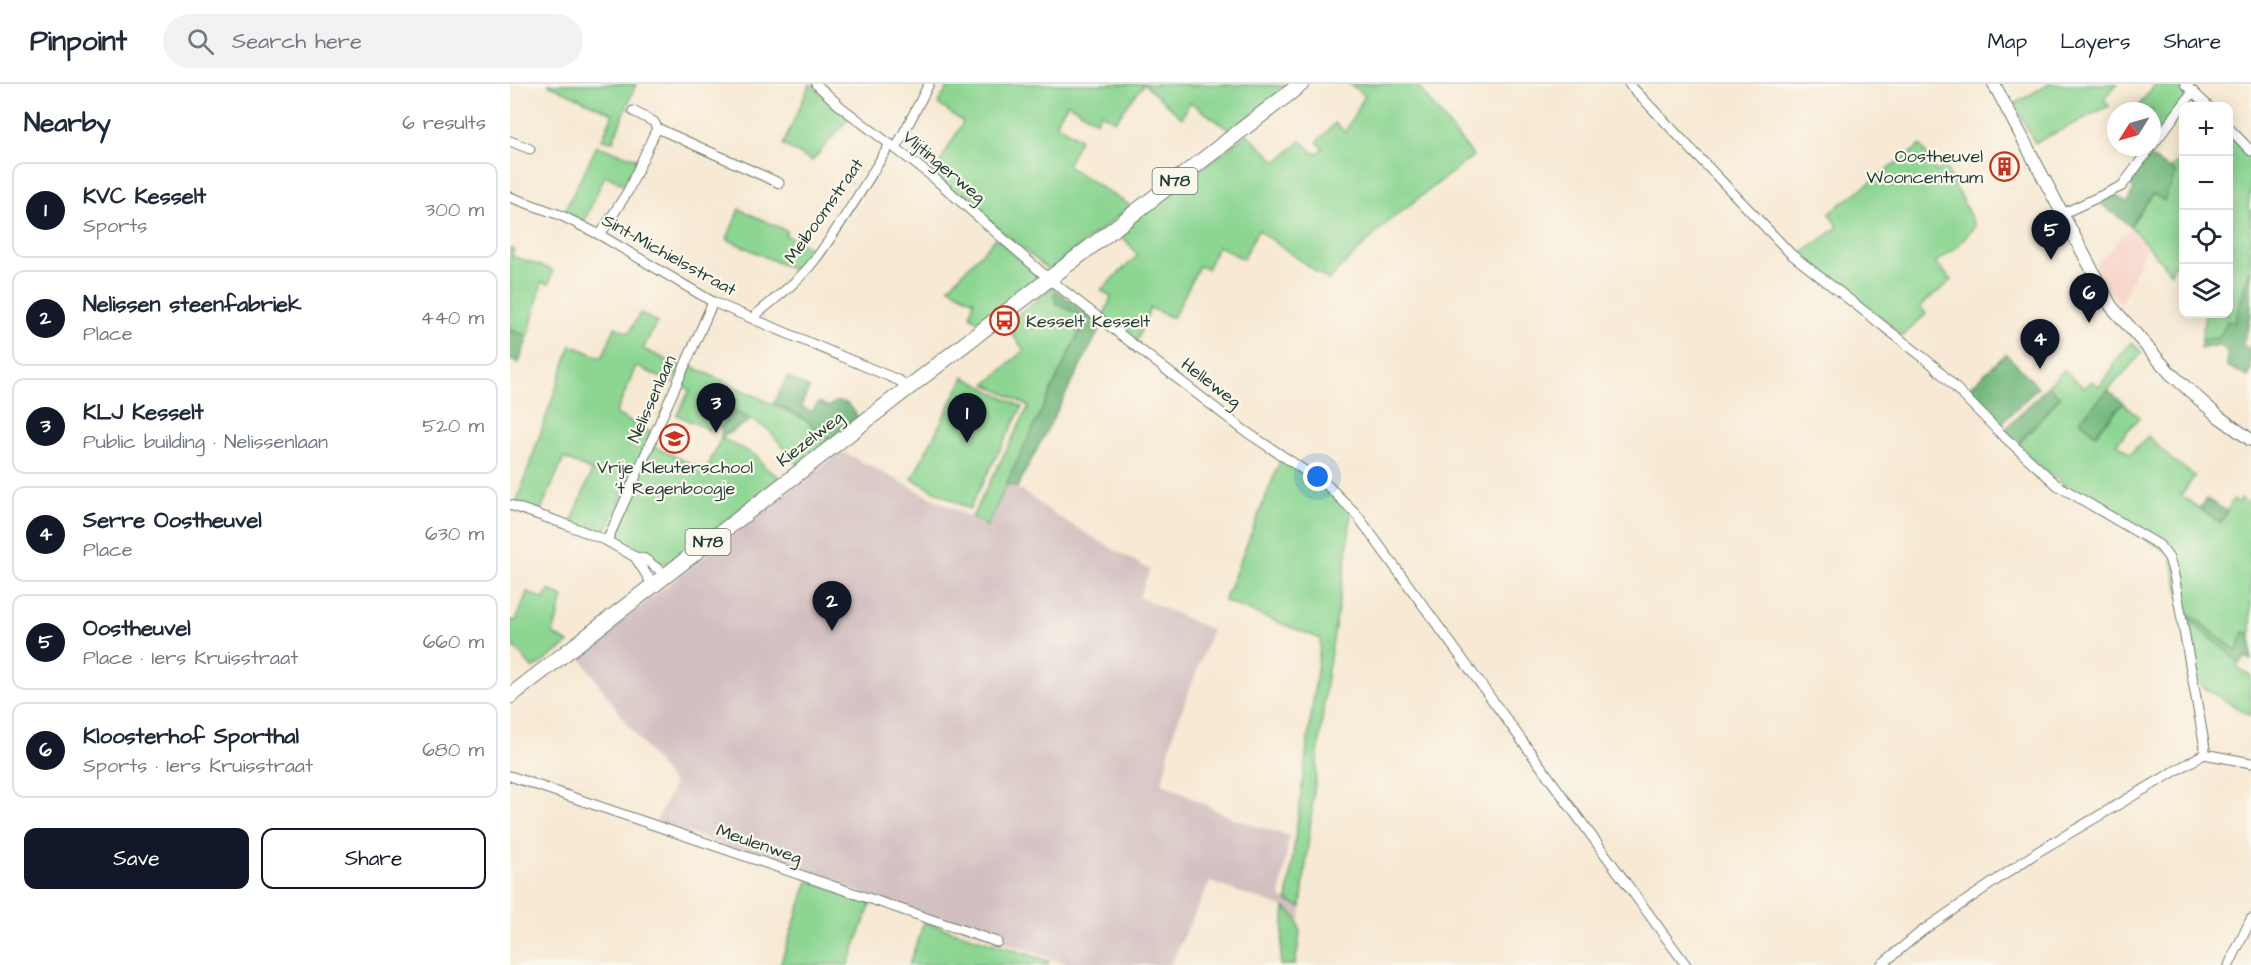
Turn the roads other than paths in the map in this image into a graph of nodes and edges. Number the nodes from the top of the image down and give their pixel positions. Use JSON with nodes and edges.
{"nodes":[{"id":1,"x":816,"y":84,"type":"edge"},
{"id":2,"x":929,"y":84,"type":"edge"},
{"id":3,"x":1301,"y":84,"type":"edge"},
{"id":4,"x":1629,"y":84,"type":"edge"},
{"id":5,"x":1994,"y":84,"type":"edge"},
{"id":6,"x":2185,"y":84,"type":"edge"},
{"id":7,"x":2193,"y":92,"type":"junction"},
{"id":8,"x":2204,"y":102,"type":"edge"},
{"id":9,"x":633,"y":111,"type":"dead end"},
{"id":10,"x":657,"y":128,"type":"junction"},
{"id":11,"x":2233,"y":131,"type":"edge"},
{"id":12,"x":2161,"y":134,"type":"edge"},
{"id":13,"x":510,"y":141,"type":"edge"},
{"id":14,"x":893,"y":146,"type":"junction"},
{"id":15,"x":530,"y":149,"type":"dead end"},
{"id":16,"x":2251,"y":151,"type":"edge"},
{"id":17,"x":2144,"y":156,"type":"edge"},
{"id":18,"x":779,"y":183,"type":"dead end"},
{"id":19,"x":510,"y":197,"type":"edge"},
{"id":20,"x":2062,"y":214,"type":"junction"},
{"id":21,"x":600,"y":235,"type":"junction"},
{"id":22,"x":1049,"y":279,"type":"junction"},
{"id":23,"x":713,"y":302,"type":"junction"},
{"id":24,"x":752,"y":318,"type":"junction"},
{"id":25,"x":907,"y":389,"type":"junction"},
{"id":26,"x":2251,"y":440,"type":"edge"},
{"id":27,"x":510,"y":505,"type":"edge"},
{"id":28,"x":607,"y":541,"type":"junction"},
{"id":29,"x":635,"y":556,"type":"junction"},
{"id":30,"x":666,"y":575,"type":"junction"},
{"id":31,"x":653,"y":585,"type":"junction"},
{"id":32,"x":510,"y":696,"type":"edge"},
{"id":33,"x":2204,"y":754,"type":"junction"},
{"id":34,"x":2251,"y":764,"type":"edge"},
{"id":35,"x":510,"y":776,"type":"edge"},
{"id":36,"x":2251,"y":918,"type":"edge"},
{"id":37,"x":997,"y":942,"type":"dead end"},
{"id":38,"x":1686,"y":965,"type":"edge"},
{"id":39,"x":1881,"y":965,"type":"edge"},
{"id":40,"x":2229,"y":965,"type":"edge"}],
"edges":[{"from":1,"to":14,"type":"street","name":"Vlijtingerweg"},
{"from":2,"to":14,"type":"street","name":"Meiboomstraat"},
{"from":3,"to":22,"type":"main road","number":"N78"},
{"from":4,"to":33,"type":"street"},
{"from":5,"to":20,"type":"street"},
{"from":6,"to":7,"type":"street"},
{"from":7,"to":8,"type":"street"},
{"from":7,"to":12,"type":"street"},
{"from":9,"to":10,"type":"street"},
{"from":10,"to":18,"type":"street"},
{"from":10,"to":21,"type":"street"},
{"from":11,"to":16,"type":"street"},
{"from":13,"to":15,"type":"street"},
{"from":14,"to":22,"type":"street","name":"Vlijtingerweg"},
{"from":14,"to":24,"type":"street","name":"Meiboomstraat"},
{"from":17,"to":20,"type":"street"},
{"from":19,"to":21,"type":"street","name":"Sint-Michielsstraat"},
{"from":20,"to":26,"type":"street"},
{"from":21,"to":23,"type":"street","name":"Sint-Michielsstraat"},
{"from":22,"to":25,"type":"main road","name":"Kiezelweg","number":"N78"},
{"from":22,"to":38,"type":"street","name":"Helleweg"},
{"from":23,"to":24,"type":"street","name":"Sint-Michielsstraat"},
{"from":23,"to":28,"type":"street","name":"Nelissenlaan"},
{"from":24,"to":25,"type":"street","name":"Sint-Michielsstraat"},
{"from":25,"to":30,"type":"main road","name":"Kiezelweg","number":"N78"},
{"from":27,"to":28,"type":"street"},
{"from":28,"to":29,"type":"street"},
{"from":29,"to":30,"type":"street"},
{"from":29,"to":31,"type":"street"},
{"from":30,"to":31,"type":"main road","name":"Kiezelweg","number":"N78"},
{"from":31,"to":32,"type":"main road","name":"Kiezelweg","number":"N78"},
{"from":33,"to":34,"type":"street"},
{"from":33,"to":39,"type":"street"},
{"from":35,"to":37,"type":"street","name":"Meulenweg"},
{"from":36,"to":40,"type":"street"}]}
